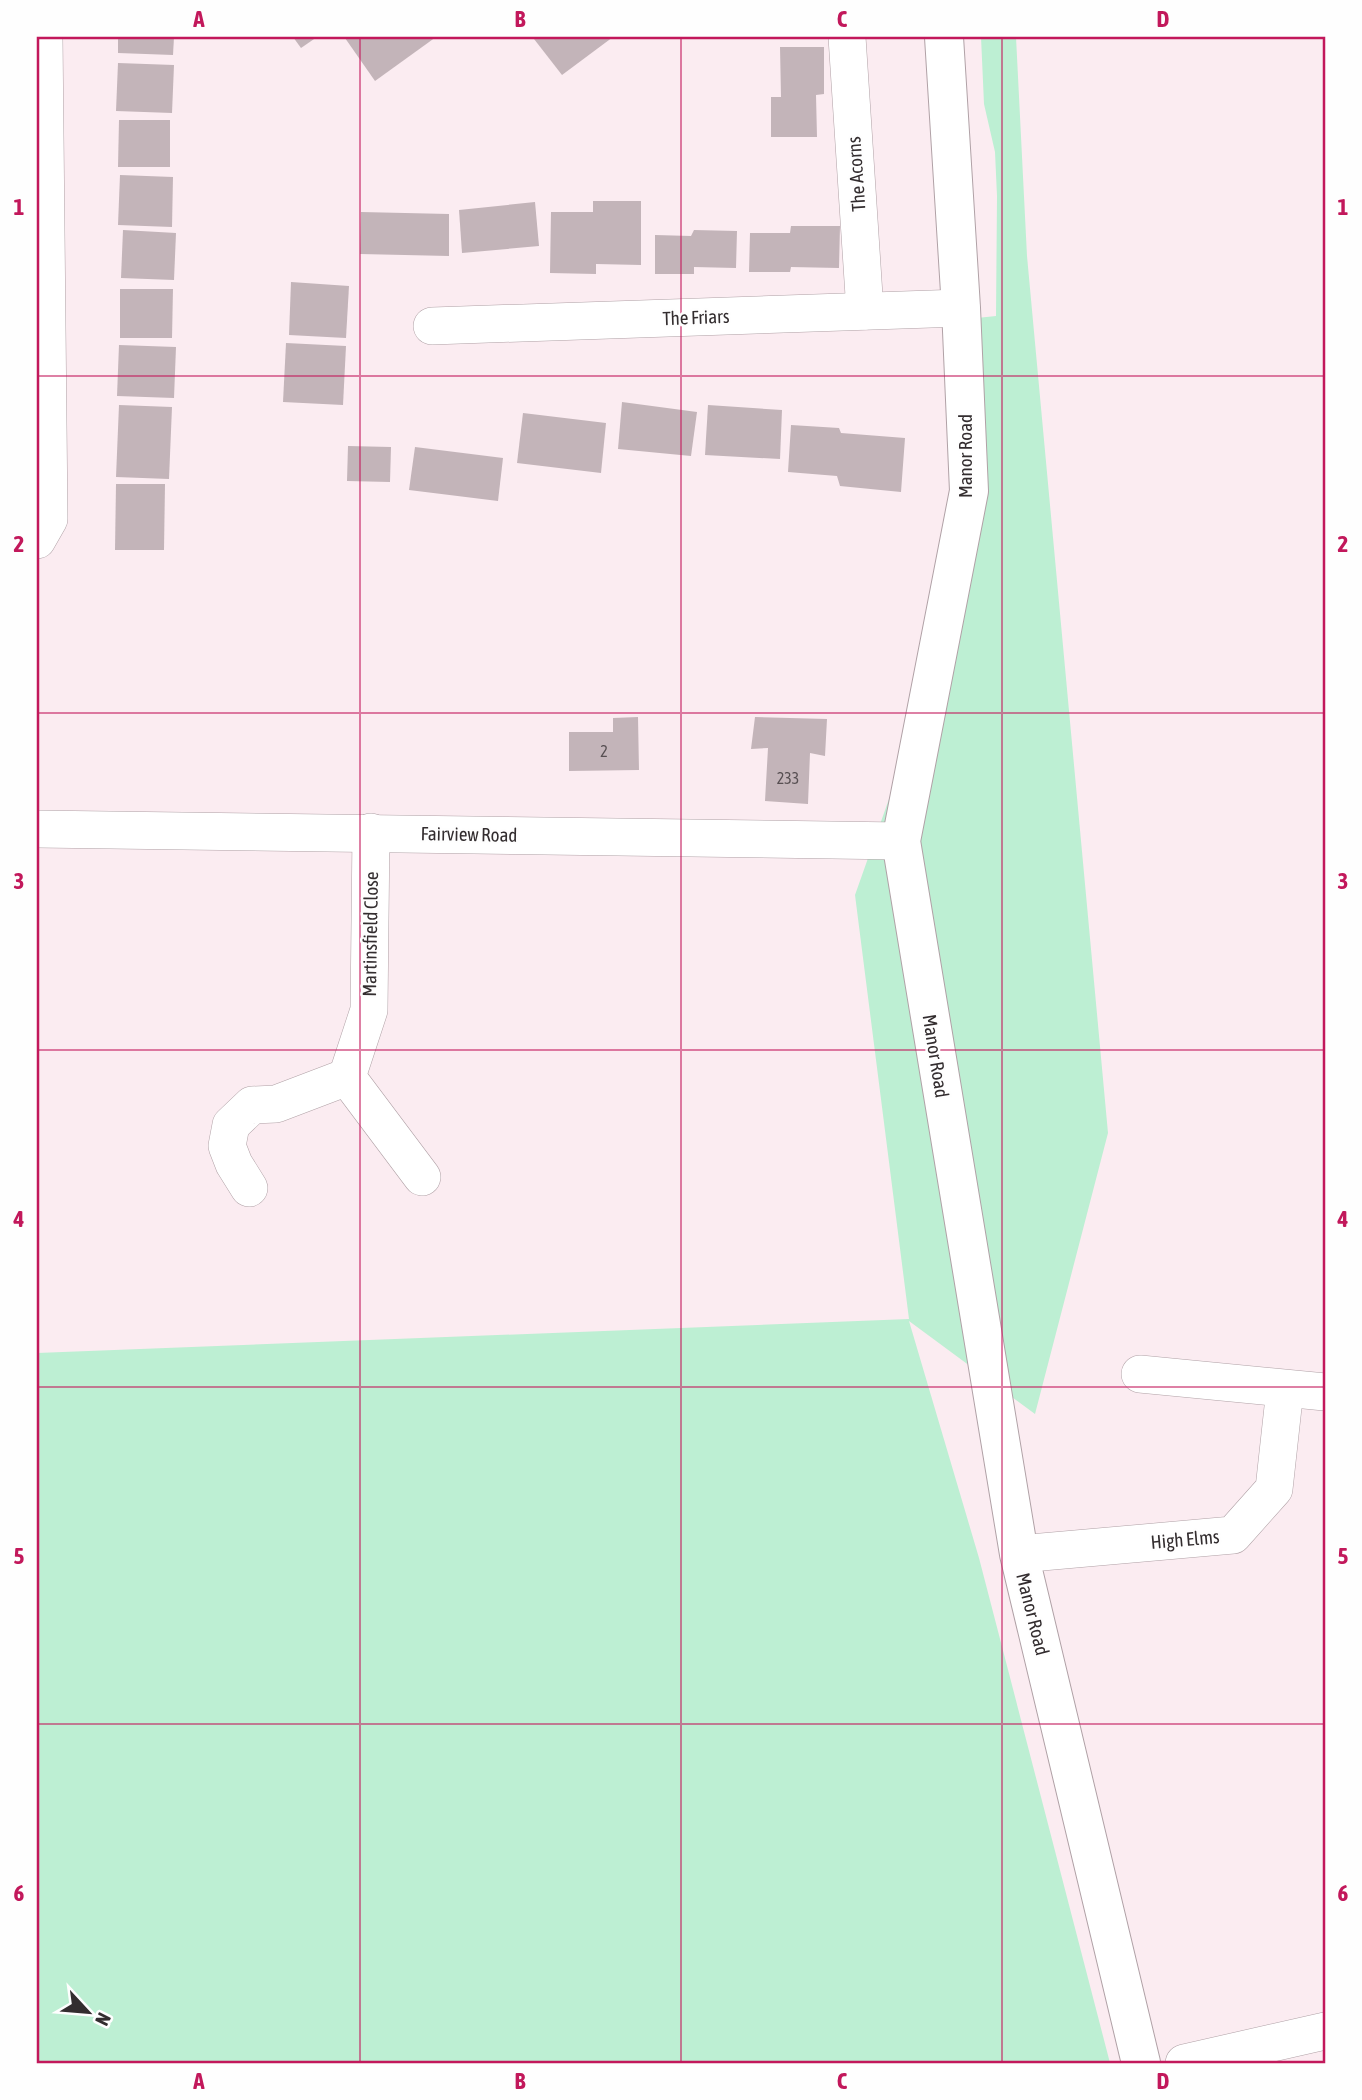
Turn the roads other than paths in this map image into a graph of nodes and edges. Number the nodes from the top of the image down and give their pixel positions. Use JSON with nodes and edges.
{"nodes":[{"id":1,"x":44,"y":37,"type":"edge"},
{"id":2,"x":847,"y":37,"type":"edge"},
{"id":3,"x":944,"y":37,"type":"edge"},
{"id":4,"x":961,"y":308,"type":"junction"},
{"id":5,"x":864,"y":311,"type":"junction"},
{"id":6,"x":432,"y":326,"type":"dead end"},
{"id":7,"x":37,"y":540,"type":"edge"},
{"id":8,"x":37,"y":829,"type":"edge"},
{"id":9,"x":371,"y":832,"type":"junction"},
{"id":10,"x":901,"y":841,"type":"junction"},
{"id":11,"x":348,"y":1077,"type":"junction"},
{"id":12,"x":422,"y":1177,"type":"dead end"},
{"id":13,"x":249,"y":1188,"type":"dead end"},
{"id":14,"x":1140,"y":1374,"type":"dead end"},
{"id":15,"x":1285,"y":1389,"type":"junction"},
{"id":16,"x":1325,"y":1392,"type":"edge"},
{"id":17,"x":1019,"y":1554,"type":"junction"},
{"id":18,"x":1318,"y":2033,"type":"edge"},
{"id":19,"x":1141,"y":2063,"type":"edge"},
{"id":20,"x":1184,"y":2063,"type":"edge"},
{"id":21,"x":1271,"y":2063,"type":"edge"}],
"edges":[{"from":1,"to":7,"type":"street"},
{"from":2,"to":5,"type":"street","name":"The Acorns"},
{"from":3,"to":4,"type":"main road","name":"Manor Road"},
{"from":4,"to":5,"type":"street","name":"The Friars"},
{"from":4,"to":10,"type":"main road","name":"Manor Road"},
{"from":5,"to":6,"type":"street","name":"The Friars"},
{"from":8,"to":9,"type":"street","name":"Fairview Road"},
{"from":9,"to":10,"type":"street","name":"Fairview Road"},
{"from":9,"to":11,"type":"street","name":"Martinsfield Close"},
{"from":10,"to":17,"type":"main road","name":"Manor Road"},
{"from":11,"to":12,"type":"street"},
{"from":11,"to":13,"type":"street"},
{"from":14,"to":15,"type":"street"},
{"from":15,"to":16,"type":"street"},
{"from":15,"to":17,"type":"street","name":"High Elms"},
{"from":17,"to":19,"type":"main road","name":"Manor Road"},
{"from":18,"to":20,"type":"street"},
{"from":18,"to":21,"type":"street"}]}
